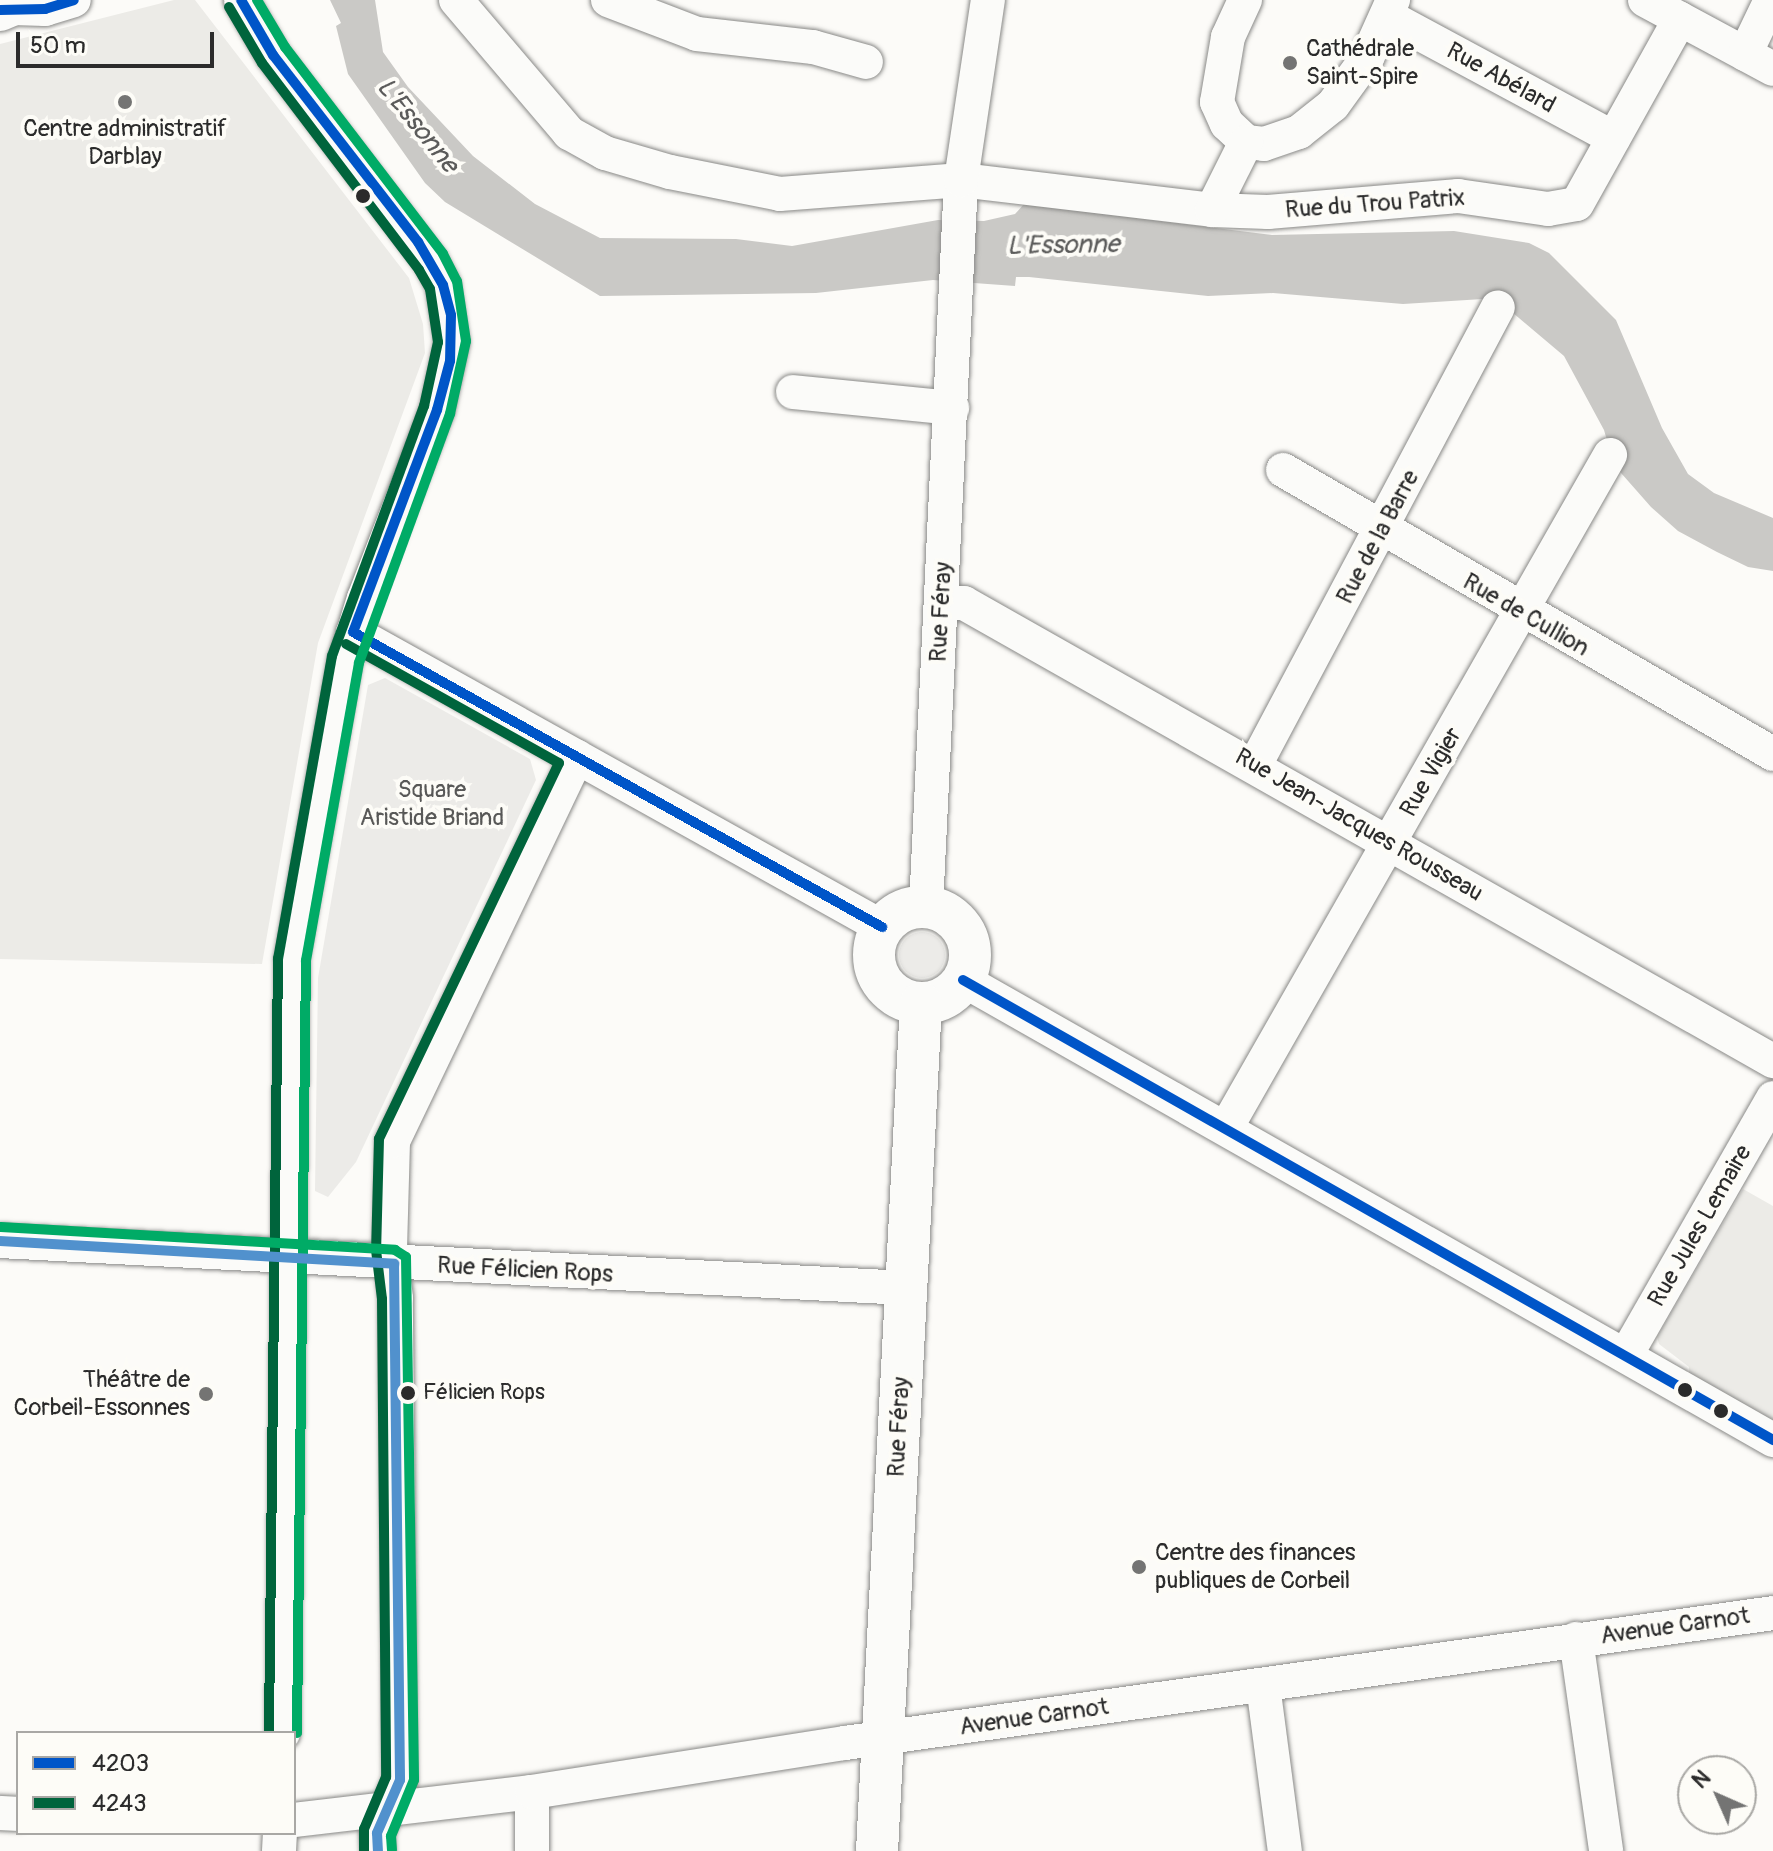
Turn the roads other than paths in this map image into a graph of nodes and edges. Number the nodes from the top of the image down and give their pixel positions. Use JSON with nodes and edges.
{"nodes":[{"id":1,"x":74,"y":0,"type":"edge"},
{"id":2,"x":241,"y":0,"type":"edge"},
{"id":3,"x":456,"y":0,"type":"edge"},
{"id":4,"x":608,"y":0,"type":"edge"},
{"id":5,"x":988,"y":0,"type":"edge"},
{"id":6,"x":1245,"y":0,"type":"edge"},
{"id":7,"x":1645,"y":0,"type":"edge"},
{"id":8,"x":1771,"y":0,"type":"edge"},
{"id":9,"x":12,"y":6,"type":"edge"},
{"id":10,"x":1391,"y":8,"type":"edge"},
{"id":11,"x":1680,"y":19,"type":"junction"},
{"id":12,"x":866,"y":62,"type":"dead end"},
{"id":13,"x":1759,"y":62,"type":"edge"},
{"id":14,"x":1614,"y":138,"type":"junction"},
{"id":15,"x":1246,"y":142,"type":"junction"},
{"id":16,"x":961,"y":180,"type":"junction"},
{"id":17,"x":1212,"y":210,"type":"junction"},
{"id":18,"x":1498,"y":307,"type":"dead end"},
{"id":19,"x":793,"y":392,"type":"dead end"},
{"id":20,"x":952,"y":408,"type":"junction"},
{"id":21,"x":1610,"y":455,"type":"dead end"},
{"id":22,"x":1283,"y":470,"type":"dead end"},
{"id":23,"x":1383,"y":529,"type":"junction"},
{"id":24,"x":941,"y":603,"type":"junction"},
{"id":25,"x":1521,"y":613,"type":"junction"},
{"id":26,"x":353,"y":632,"type":"junction"},
{"id":27,"x":1773,"y":754,"type":"edge"},
{"id":28,"x":577,"y":757,"type":"junction"},
{"id":29,"x":1255,"y":765,"type":"junction"},
{"id":30,"x":1391,"y":843,"type":"junction"},
{"id":31,"x":926,"y":907,"type":"junction"},
{"id":32,"x":882,"y":927,"type":"junction"},
{"id":33,"x":963,"y":980,"type":"junction"},
{"id":34,"x":921,"y":1003,"type":"junction"},
{"id":35,"x":1773,"y":1061,"type":"edge"},
{"id":36,"x":1773,"y":1098,"type":"edge"},
{"id":37,"x":1226,"y":1128,"type":"junction"},
{"id":38,"x":0,"y":1241,"type":"edge"},
{"id":39,"x":290,"y":1260,"type":"junction"},
{"id":40,"x":394,"y":1264,"type":"junction"},
{"id":41,"x":906,"y":1288,"type":"junction"},
{"id":42,"x":1626,"y":1355,"type":"junction"},
{"id":43,"x":1773,"y":1440,"type":"edge"},
{"id":44,"x":1773,"y":1613,"type":"edge"},
{"id":45,"x":1576,"y":1639,"type":"junction"},
{"id":46,"x":1263,"y":1685,"type":"junction"},
{"id":47,"x":283,"y":1731,"type":"edge"},
{"id":48,"x":883,"y":1738,"type":"junction"},
{"id":49,"x":532,"y":1792,"type":"junction"},
{"id":50,"x":388,"y":1808,"type":"junction"},
{"id":51,"x":296,"y":1820,"type":"edge"},
{"id":52,"x":378,"y":1851,"type":"edge"},
{"id":53,"x":532,"y":1851,"type":"edge"},
{"id":54,"x":877,"y":1851,"type":"edge"},
{"id":55,"x":1285,"y":1851,"type":"edge"},
{"id":56,"x":1606,"y":1851,"type":"edge"}],
"edges":[{"from":1,"to":9,"type":"street"},
{"from":2,"to":26,"type":"street"},
{"from":3,"to":16,"type":"street","name":"Rue du Trou Patrix"},
{"from":4,"to":12,"type":"street"},
{"from":5,"to":16,"type":"street","name":"Rue Féray"},
{"from":6,"to":15,"type":"street"},
{"from":7,"to":11,"type":"street"},
{"from":8,"to":13,"type":"street"},
{"from":10,"to":14,"type":"street","name":"Rue Abélard"},
{"from":10,"to":15,"type":"street"},
{"from":11,"to":13,"type":"street"},
{"from":11,"to":14,"type":"street","name":"Rue du Trou Patrix"},
{"from":14,"to":17,"type":"street","name":"Rue du Trou Patrix"},
{"from":15,"to":17,"type":"street"},
{"from":16,"to":17,"type":"street","name":"Rue du Trou Patrix"},
{"from":16,"to":20,"type":"street","name":"Rue Féray"},
{"from":18,"to":23,"type":"street","name":"Rue de la Barre"},
{"from":19,"to":20,"type":"street"},
{"from":20,"to":24,"type":"street","name":"Rue Féray"},
{"from":21,"to":25,"type":"street","name":"Rue Vigier"},
{"from":22,"to":23,"type":"street","name":"Rue de Cullion"},
{"from":23,"to":25,"type":"street","name":"Rue de Cullion"},
{"from":23,"to":29,"type":"street","name":"Rue de la Barre"},
{"from":24,"to":29,"type":"street","name":"Rue Jean-Jacques Rousseau"},
{"from":24,"to":31,"type":"street","name":"Rue Féray"},
{"from":25,"to":27,"type":"street","name":"Rue de Cullion"},
{"from":25,"to":30,"type":"street","name":"Rue Vigier"},
{"from":26,"to":28,"type":"street"},
{"from":26,"to":39,"type":"street"},
{"from":28,"to":32,"type":"street"},
{"from":28,"to":40,"type":"street"},
{"from":29,"to":30,"type":"street","name":"Rue Jean-Jacques Rousseau"},
{"from":30,"to":35,"type":"street","name":"Rue Jean-Jacques Rousseau"},
{"from":30,"to":37,"type":"street","name":"Rue Vigier"},
{"from":31,"to":32,"type":"main road"},
{"from":31,"to":33,"type":"main road"},
{"from":32,"to":34,"type":"main road"},
{"from":33,"to":34,"type":"main road"},
{"from":33,"to":37,"type":"street"},
{"from":34,"to":41,"type":"main road","name":"Rue Féray"},
{"from":36,"to":42,"type":"street","name":"Rue Jules Lemaire"},
{"from":37,"to":42,"type":"street"},
{"from":38,"to":39,"type":"street","name":"Rue Félicien Rops"},
{"from":39,"to":40,"type":"street","name":"Rue Félicien Rops"},
{"from":39,"to":47,"type":"street"},
{"from":40,"to":41,"type":"street","name":"Rue Félicien Rops"},
{"from":40,"to":50,"type":"street"},
{"from":41,"to":48,"type":"main road","name":"Rue Féray"},
{"from":42,"to":43,"type":"street"},
{"from":44,"to":45,"type":"street","name":"Avenue Carnot"},
{"from":45,"to":46,"type":"street","name":"Avenue Carnot"},
{"from":45,"to":56,"type":"street"},
{"from":46,"to":48,"type":"street","name":"Avenue Carnot"},
{"from":46,"to":55,"type":"street"},
{"from":48,"to":49,"type":"street","name":"Avenue Carnot"},
{"from":48,"to":54,"type":"main road","name":"Rue Féray"},
{"from":49,"to":50,"type":"street","name":"Avenue Carnot"},
{"from":49,"to":53,"type":"street"},
{"from":50,"to":51,"type":"street","name":"Avenue Carnot"},
{"from":50,"to":52,"type":"street"}]}
